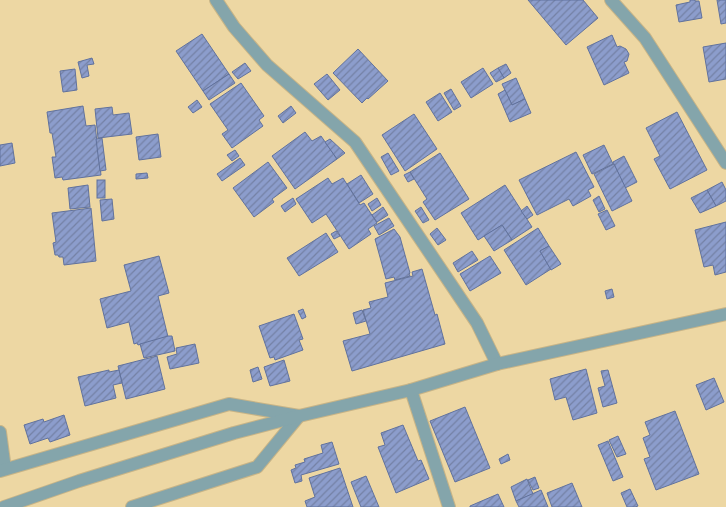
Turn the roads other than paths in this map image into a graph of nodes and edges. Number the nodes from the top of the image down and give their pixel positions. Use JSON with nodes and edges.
{"nodes":[{"id":1,"x":216,"y":0,"type":"edge"},
{"id":2,"x":611,"y":0,"type":"edge"},
{"id":3,"x":726,"y":163,"type":"edge"},
{"id":4,"x":726,"y":314,"type":"edge"},
{"id":5,"x":498,"y":364,"type":"junction"},
{"id":6,"x":410,"y":390,"type":"junction"},
{"id":7,"x":299,"y":416,"type":"junction"},
{"id":8,"x":0,"y":432,"type":"edge"},
{"id":9,"x":3,"y":470,"type":"edge"},
{"id":10,"x":4,"y":507,"type":"edge"},
{"id":11,"x":132,"y":507,"type":"edge"},
{"id":12,"x":449,"y":507,"type":"edge"}],
"edges":[{"from":1,"to":5,"type":"street"},
{"from":2,"to":3,"type":"street"},
{"from":4,"to":5,"type":"street"},
{"from":5,"to":6,"type":"street"},
{"from":6,"to":7,"type":"street"},
{"from":6,"to":12,"type":"street"},
{"from":7,"to":9,"type":"street"},
{"from":7,"to":10,"type":"street"},
{"from":7,"to":11,"type":"street"},
{"from":8,"to":9,"type":"street"}]}
